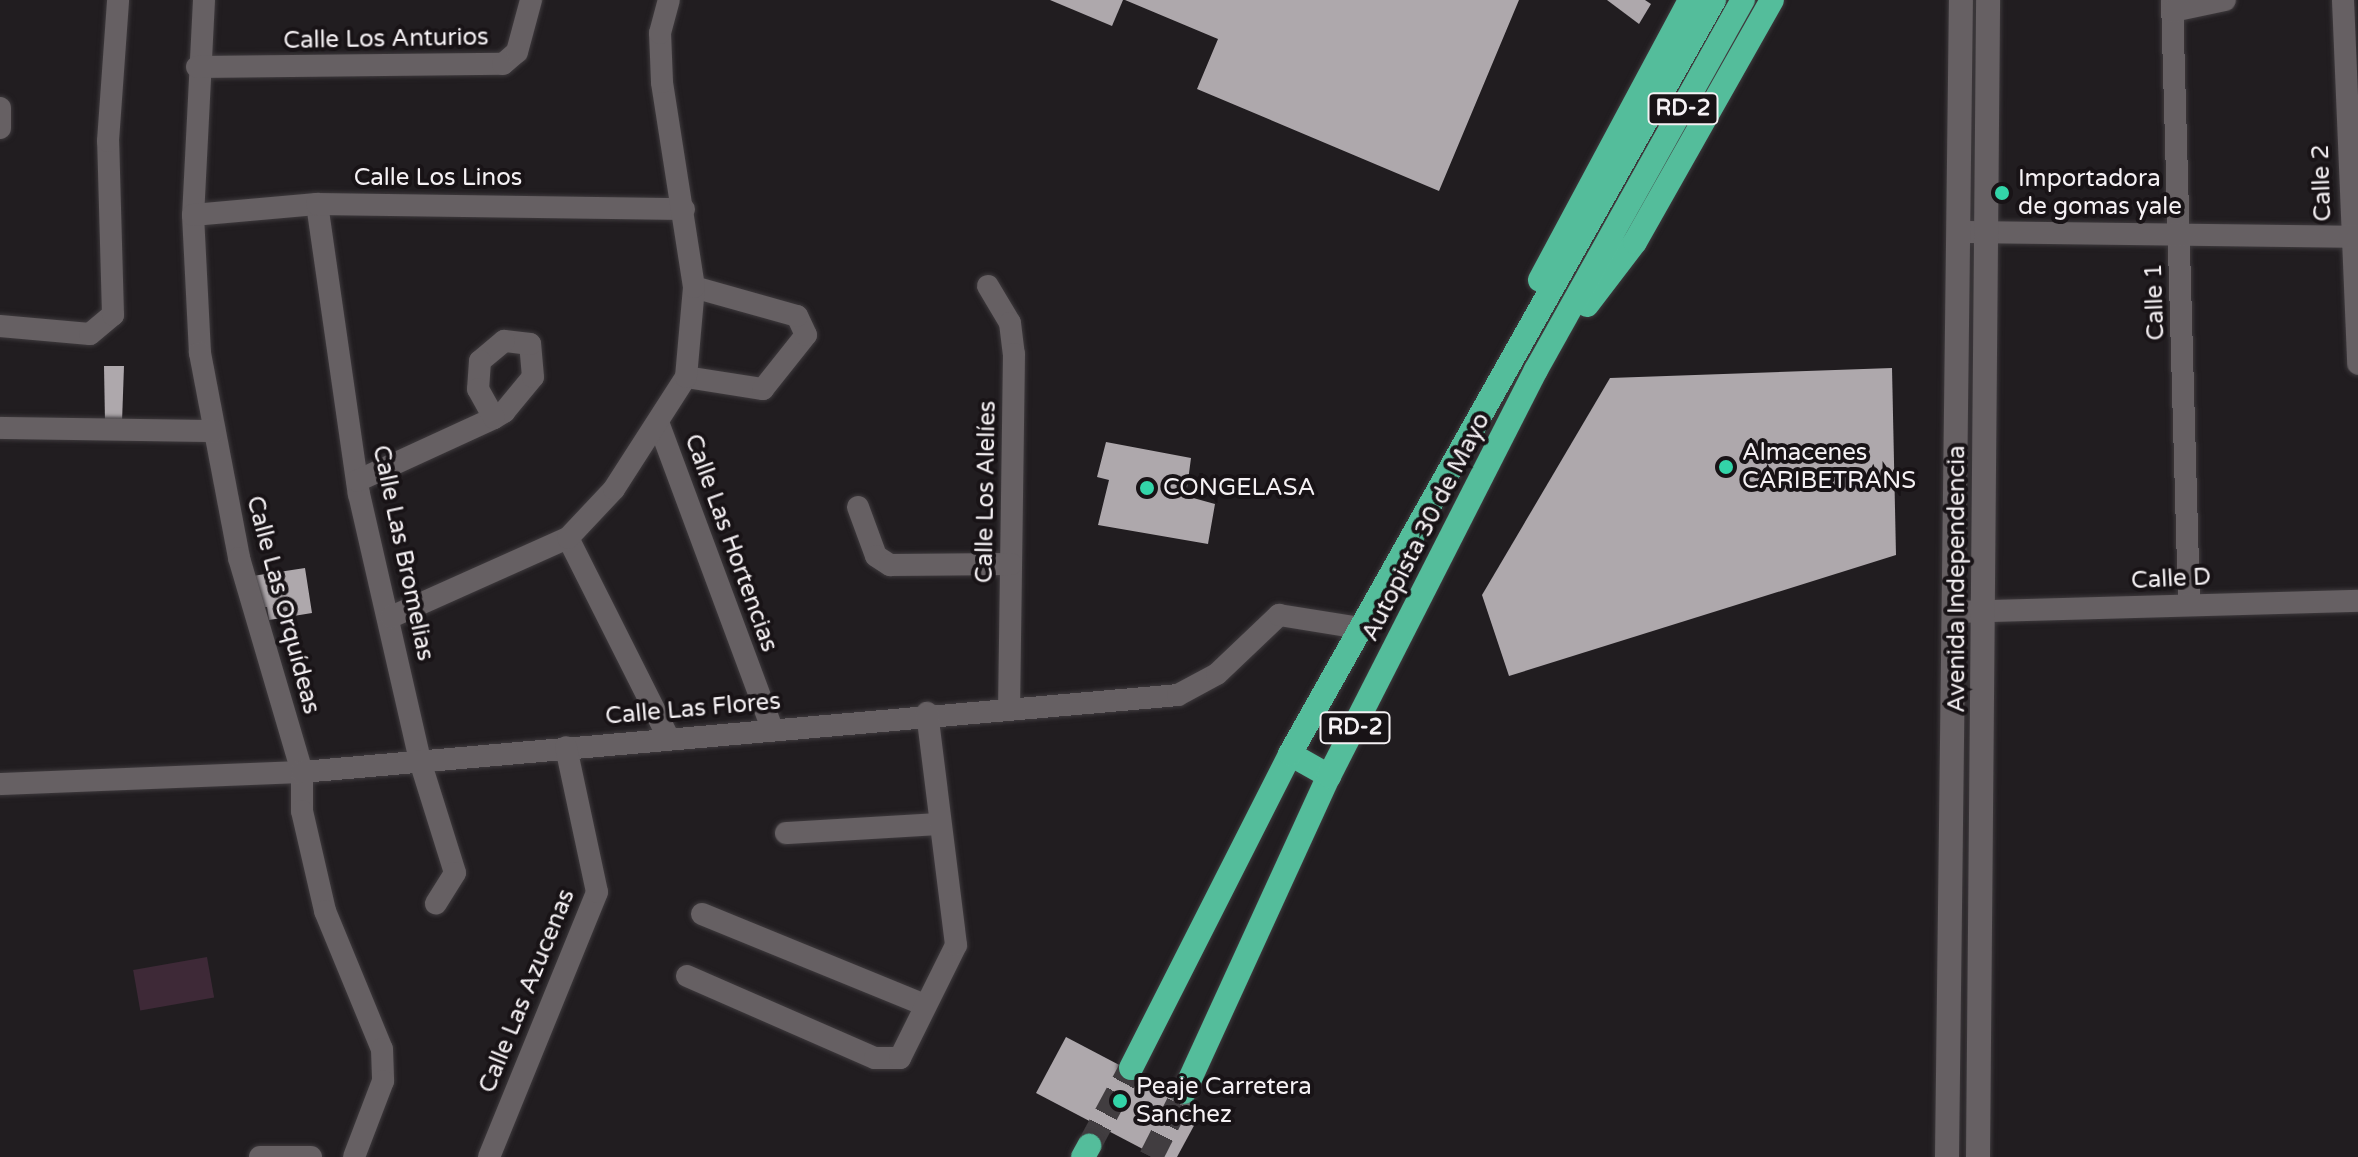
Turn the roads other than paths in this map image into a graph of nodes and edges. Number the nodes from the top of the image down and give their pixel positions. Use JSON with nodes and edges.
{"nodes":[{"id":1,"x":118,"y":0,"type":"edge"},
{"id":2,"x":204,"y":0,"type":"edge"},
{"id":3,"x":531,"y":0,"type":"edge"},
{"id":4,"x":669,"y":0,"type":"edge"},
{"id":5,"x":1690,"y":0,"type":"edge"},
{"id":6,"x":1714,"y":0,"type":"edge"},
{"id":7,"x":1743,"y":0,"type":"edge"},
{"id":8,"x":1772,"y":0,"type":"edge"},
{"id":9,"x":1961,"y":0,"type":"edge"},
{"id":10,"x":1988,"y":0,"type":"edge"},
{"id":11,"x":2225,"y":0,"type":"edge"},
{"id":12,"x":2343,"y":0,"type":"edge"},
{"id":13,"x":2173,"y":6,"type":"edge"},
{"id":14,"x":197,"y":67,"type":"junction"},
{"id":15,"x":0,"y":108,"type":"edge"},
{"id":16,"x":0,"y":128,"type":"edge"},
{"id":17,"x":317,"y":204,"type":"junction"},
{"id":18,"x":684,"y":209,"type":"junction"},
{"id":19,"x":193,"y":215,"type":"junction"},
{"id":20,"x":1959,"y":232,"type":"junction"},
{"id":21,"x":1991,"y":236,"type":"junction"},
{"id":22,"x":2354,"y":237,"type":"edge"},
{"id":23,"x":2179,"y":238,"type":"junction"},
{"id":24,"x":988,"y":286,"type":"dead end"},
{"id":25,"x":694,"y":287,"type":"junction"},
{"id":26,"x":0,"y":326,"type":"edge"},
{"id":27,"x":2358,"y":364,"type":"edge"},
{"id":28,"x":1536,"y":370,"type":"junction"},
{"id":29,"x":1501,"y":375,"type":"junction"},
{"id":30,"x":686,"y":377,"type":"junction"},
{"id":31,"x":494,"y":418,"type":"dead end"},
{"id":32,"x":658,"y":422,"type":"junction"},
{"id":33,"x":0,"y":428,"type":"edge"},
{"id":34,"x":214,"y":431,"type":"junction"},
{"id":35,"x":357,"y":481,"type":"junction"},
{"id":36,"x":858,"y":507,"type":"dead end"},
{"id":37,"x":568,"y":538,"type":"junction"},
{"id":38,"x":1011,"y":564,"type":"junction"},
{"id":39,"x":2358,"y":601,"type":"edge"},
{"id":40,"x":2189,"y":602,"type":"junction"},
{"id":41,"x":1957,"y":612,"type":"junction"},
{"id":42,"x":1986,"y":612,"type":"junction"},
{"id":43,"x":391,"y":617,"type":"junction"},
{"id":44,"x":1359,"y":628,"type":"junction"},
{"id":45,"x":1009,"y":706,"type":"junction"},
{"id":46,"x":927,"y":713,"type":"junction"},
{"id":47,"x":772,"y":728,"type":"junction"},
{"id":48,"x":668,"y":737,"type":"junction"},
{"id":49,"x":566,"y":747,"type":"junction"},
{"id":50,"x":1290,"y":754,"type":"junction"},
{"id":51,"x":420,"y":761,"type":"junction"},
{"id":52,"x":302,"y":772,"type":"junction"},
{"id":53,"x":1329,"y":776,"type":"junction"},
{"id":54,"x":0,"y":784,"type":"edge"},
{"id":55,"x":936,"y":824,"type":"junction"},
{"id":56,"x":786,"y":833,"type":"dead end"},
{"id":57,"x":436,"y":904,"type":"dead end"},
{"id":58,"x":702,"y":914,"type":"dead end"},
{"id":59,"x":687,"y":976,"type":"dead end"},
{"id":60,"x":925,"y":1005,"type":"junction"},
{"id":61,"x":1131,"y":1068,"type":"tunnel mouth"},
{"id":62,"x":1184,"y":1092,"type":"tunnel mouth"},
{"id":63,"x":260,"y":1157,"type":"edge"},
{"id":64,"x":311,"y":1157,"type":"edge"},
{"id":65,"x":354,"y":1157,"type":"edge"},
{"id":66,"x":489,"y":1157,"type":"edge"},
{"id":67,"x":1947,"y":1157,"type":"edge"},
{"id":68,"x":1978,"y":1157,"type":"edge"}],
"edges":[{"from":1,"to":26,"type":"street"},
{"from":2,"to":14,"type":"street","name":"Calle Las Orquídeas"},
{"from":3,"to":14,"type":"street","name":"Calle Los Anturios"},
{"from":4,"to":18,"type":"street"},
{"from":5,"to":29,"type":"highway"},
{"from":6,"to":29,"type":"highway","name":"Autopista 30 de Mayo","number":"RD-2"},
{"from":7,"to":28,"type":"highway","name":"Autopista 30 de Mayo","number":"RD-2"},
{"from":8,"to":28,"type":"highway"},
{"from":9,"to":20,"type":"street","name":"Avenida Independencia"},
{"from":10,"to":21,"type":"street","name":"Avenida Independencia"},
{"from":11,"to":13,"type":"street"},
{"from":12,"to":22,"type":"street","name":"Calle 2"},
{"from":13,"to":23,"type":"street","name":"Calle 1"},
{"from":14,"to":19,"type":"street","name":"Calle Las Orquídeas"},
{"from":15,"to":16,"type":"street"},
{"from":17,"to":18,"type":"street","name":"Calle Los Linos"},
{"from":17,"to":19,"type":"street","name":"Calle Los Linos"},
{"from":17,"to":35,"type":"street","name":"Calle Las Bromelias"},
{"from":18,"to":25,"type":"street"},
{"from":19,"to":34,"type":"street","name":"Calle Las Orquídeas"},
{"from":20,"to":21,"type":"street"},
{"from":20,"to":41,"type":"street","name":"Avenida Independencia"},
{"from":21,"to":23,"type":"street"},
{"from":21,"to":42,"type":"street","name":"Avenida Independencia"},
{"from":22,"to":23,"type":"street"},
{"from":22,"to":27,"type":"street","name":"Calle 2"},
{"from":23,"to":40,"type":"street","name":"Calle 1"},
{"from":24,"to":38,"type":"street","name":"Calle Los Alelíes"},
{"from":25,"to":30,"type":"street"},
{"from":25,"to":30,"type":"street"},
{"from":28,"to":53,"type":"highway","name":"Autopista 30 de Mayo","number":"RD-2"},
{"from":29,"to":44,"type":"highway","name":"Autopista 30 de Mayo","number":"RD-2"},
{"from":30,"to":32,"type":"street"},
{"from":31,"to":35,"type":"street"},
{"from":32,"to":37,"type":"street"},
{"from":32,"to":47,"type":"street","name":"Calle Las Hortencias"},
{"from":33,"to":34,"type":"street"},
{"from":34,"to":52,"type":"street","name":"Calle Las Orquídeas"},
{"from":35,"to":43,"type":"street","name":"Calle Las Bromelias"},
{"from":36,"to":38,"type":"street"},
{"from":37,"to":43,"type":"street"},
{"from":37,"to":48,"type":"street"},
{"from":38,"to":45,"type":"street","name":"Calle Los Alelíes"},
{"from":39,"to":40,"type":"street","name":"Calle D"},
{"from":40,"to":42,"type":"street","name":"Calle D"},
{"from":41,"to":42,"type":"street","name":"Calle D"},
{"from":41,"to":67,"type":"street","name":"Avenida Independencia"},
{"from":42,"to":68,"type":"street","name":"Avenida Independencia"},
{"from":43,"to":51,"type":"street","name":"Calle Las Bromelias"},
{"from":44,"to":45,"type":"street","name":"Calle Las Flores"},
{"from":44,"to":50,"type":"highway","name":"Autopista 30 de Mayo","number":"RD-2"},
{"from":45,"to":46,"type":"street","name":"Calle Las Flores"},
{"from":46,"to":47,"type":"street","name":"Calle Las Flores"},
{"from":46,"to":55,"type":"street"},
{"from":47,"to":48,"type":"street","name":"Calle Las Flores"},
{"from":48,"to":49,"type":"street","name":"Calle Las Flores"},
{"from":49,"to":51,"type":"street","name":"Calle Las Flores"},
{"from":49,"to":66,"type":"street","name":"Calle Las Azucenas"},
{"from":50,"to":53,"type":"highway"},
{"from":50,"to":61,"type":"highway","name":"Autopista 30 de Mayo","number":"RD-2"},
{"from":51,"to":52,"type":"street","name":"Calle Las Flores"},
{"from":51,"to":57,"type":"street","name":"Calle Las Bromelias"},
{"from":52,"to":54,"type":"street","name":"Calle Las Flores"},
{"from":52,"to":65,"type":"street","name":"Calle Las Orquídeas"},
{"from":53,"to":62,"type":"highway","name":"Autopista 30 de Mayo","number":"RD-2"},
{"from":55,"to":56,"type":"street"},
{"from":55,"to":60,"type":"street"},
{"from":58,"to":60,"type":"street"},
{"from":59,"to":60,"type":"street"},
{"from":63,"to":64,"type":"street"}]}
